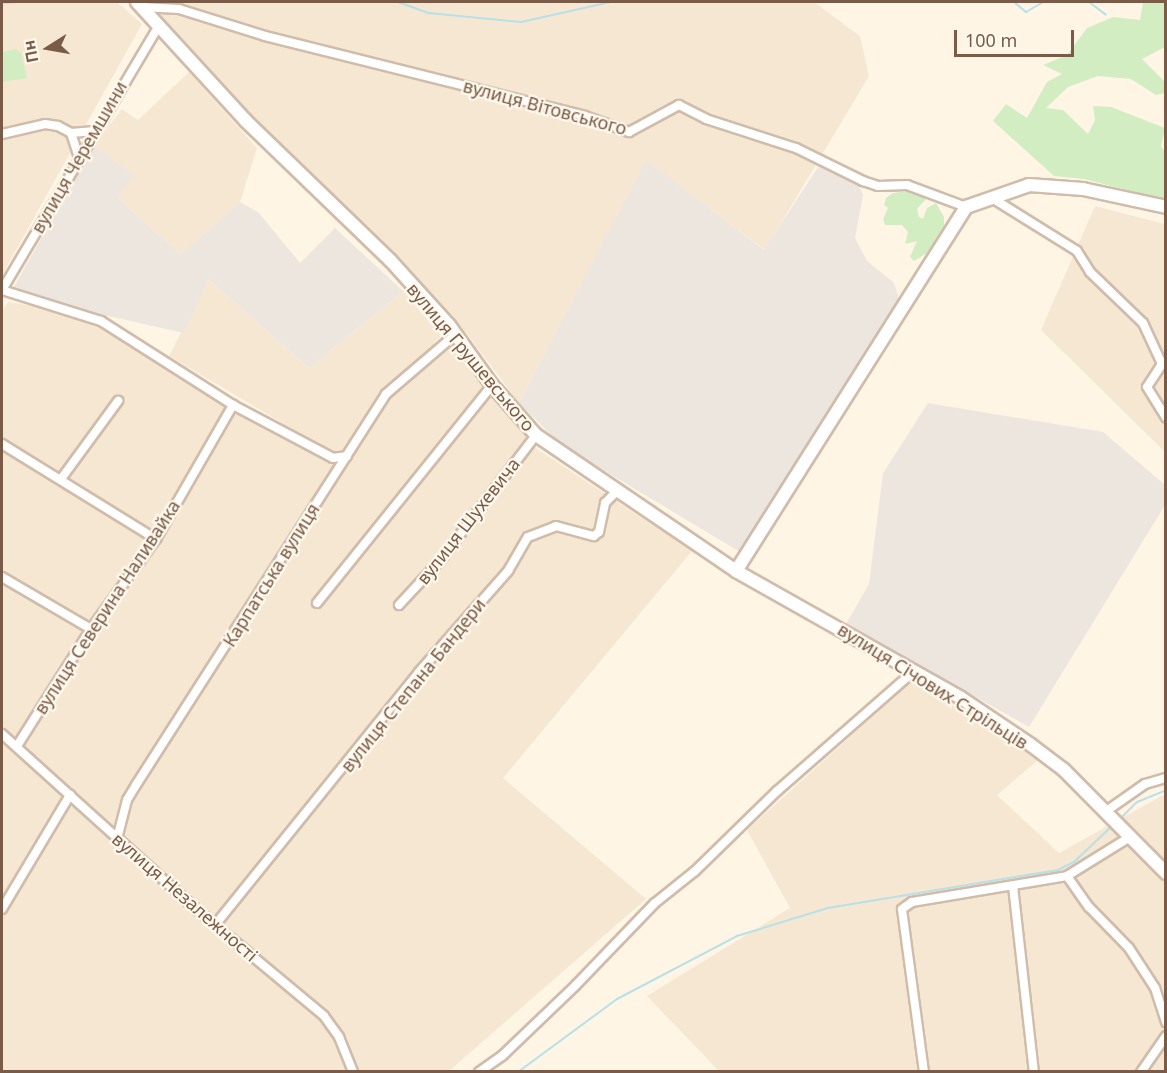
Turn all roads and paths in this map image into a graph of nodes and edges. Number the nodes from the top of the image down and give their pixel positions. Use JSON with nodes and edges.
{"nodes":[{"id":1,"x":140,"y":4,"type":"edge"},
{"id":2,"x":159,"y":26,"type":"junction"},
{"id":3,"x":95,"y":130,"type":"junction"},
{"id":4,"x":71,"y":133,"type":"junction"},
{"id":5,"x":2,"y":134,"type":"edge"},
{"id":6,"x":79,"y":157,"type":"junction"},
{"id":7,"x":992,"y":198,"type":"junction"},
{"id":8,"x":966,"y":207,"type":"junction"},
{"id":9,"x":1166,"y":207,"type":"edge"},
{"id":10,"x":2,"y":290,"type":"edge"},
{"id":11,"x":456,"y":334,"type":"junction"},
{"id":12,"x":492,"y":385,"type":"junction"},
{"id":13,"x":118,"y":401,"type":"dead end"},
{"id":14,"x":233,"y":405,"type":"junction"},
{"id":15,"x":1166,"y":418,"type":"edge"},
{"id":16,"x":536,"y":435,"type":"junction"},
{"id":17,"x":2,"y":444,"type":"edge"},
{"id":18,"x":347,"y":456,"type":"junction"},
{"id":19,"x":61,"y":479,"type":"junction"},
{"id":20,"x":616,"y":492,"type":"junction"},
{"id":21,"x":156,"y":539,"type":"junction"},
{"id":22,"x":736,"y":571,"type":"junction"},
{"id":23,"x":2,"y":577,"type":"edge"},
{"id":24,"x":317,"y":603,"type":"dead end"},
{"id":25,"x":399,"y":605,"type":"dead end"},
{"id":26,"x":91,"y":629,"type":"junction"},
{"id":27,"x":914,"y":671,"type":"junction"},
{"id":28,"x":2,"y":734,"type":"edge"},
{"id":29,"x":17,"y":746,"type":"junction"},
{"id":30,"x":1166,"y":777,"type":"edge"},
{"id":31,"x":70,"y":795,"type":"junction"},
{"id":32,"x":1108,"y":815,"type":"junction"},
{"id":33,"x":1125,"y":833,"type":"junction"},
{"id":34,"x":117,"y":839,"type":"junction"},
{"id":35,"x":1166,"y":873,"type":"edge"},
{"id":36,"x":1067,"y":876,"type":"junction"},
{"id":37,"x":1013,"y":886,"type":"junction"},
{"id":38,"x":2,"y":909,"type":"edge"},
{"id":39,"x":215,"y":925,"type":"junction"},
{"id":40,"x":1166,"y":1022,"type":"edge"},
{"id":41,"x":1166,"y":1036,"type":"edge"},
{"id":42,"x":353,"y":1071,"type":"edge"},
{"id":43,"x":479,"y":1071,"type":"edge"},
{"id":44,"x":924,"y":1071,"type":"edge"},
{"id":45,"x":1034,"y":1071,"type":"edge"},
{"id":46,"x":1141,"y":1071,"type":"edge"}],
"edges":[{"from":1,"to":2,"type":"street","name":"вулиця Грушевського"},
{"from":1,"to":8,"type":"street","name":"вулиця Вітовського"},
{"from":2,"to":3,"type":"street","name":"вулиця Черемшини"},
{"from":2,"to":11,"type":"street","name":"вулиця Грушевського"},
{"from":3,"to":4,"type":"street"},
{"from":3,"to":6,"type":"street","name":"вулиця Черемшини"},
{"from":4,"to":5,"type":"street"},
{"from":4,"to":6,"type":"street"},
{"from":6,"to":10,"type":"street","name":"вулиця Черемшини"},
{"from":7,"to":8,"type":"street"},
{"from":7,"to":9,"type":"street"},
{"from":7,"to":15,"type":"street"},
{"from":8,"to":22,"type":"street"},
{"from":10,"to":14,"type":"street"},
{"from":11,"to":12,"type":"street","name":"вулиця Грушевського"},
{"from":11,"to":18,"type":"street","name":"Карпатська вулиця"},
{"from":12,"to":16,"type":"street","name":"вулиця Грушевського"},
{"from":12,"to":24,"type":"street"},
{"from":13,"to":19,"type":"street"},
{"from":14,"to":18,"type":"street"},
{"from":14,"to":21,"type":"street","name":"вулиця Северина Наливайка"},
{"from":16,"to":20,"type":"street","name":"вулиця Грушевського"},
{"from":16,"to":25,"type":"street","name":"вулиця Шухевича"},
{"from":17,"to":19,"type":"street"},
{"from":18,"to":34,"type":"street","name":"Карпатська вулиця"},
{"from":19,"to":21,"type":"street"},
{"from":20,"to":22,"type":"street","name":"вулиця Грушевського"},
{"from":20,"to":39,"type":"street","name":"вулиця Степана Бандери"},
{"from":21,"to":26,"type":"street","name":"вулиця Северина Наливайка"},
{"from":22,"to":27,"type":"street","name":"вулиця Січових Стрільців"},
{"from":23,"to":26,"type":"street"},
{"from":26,"to":29,"type":"street","name":"вулиця Северина Наливайка"},
{"from":27,"to":32,"type":"street","name":"вулиця Січових Стрільців"},
{"from":27,"to":43,"type":"street"},
{"from":28,"to":29,"type":"street","name":"вулиця Незалежності"},
{"from":29,"to":31,"type":"street","name":"вулиця Незалежності"},
{"from":30,"to":32,"type":"street"},
{"from":31,"to":34,"type":"street","name":"вулиця Незалежності"},
{"from":31,"to":38,"type":"street"},
{"from":32,"to":33,"type":"street","name":"вулиця Січових Стрільців"},
{"from":33,"to":35,"type":"street","name":"вулиця Січових Стрільців"},
{"from":33,"to":36,"type":"street"},
{"from":34,"to":39,"type":"street","name":"вулиця Незалежності"},
{"from":36,"to":37,"type":"street"},
{"from":36,"to":40,"type":"street"},
{"from":37,"to":44,"type":"street"},
{"from":37,"to":45,"type":"street"},
{"from":39,"to":42,"type":"street","name":"вулиця Незалежності"},
{"from":41,"to":46,"type":"street"}]}
